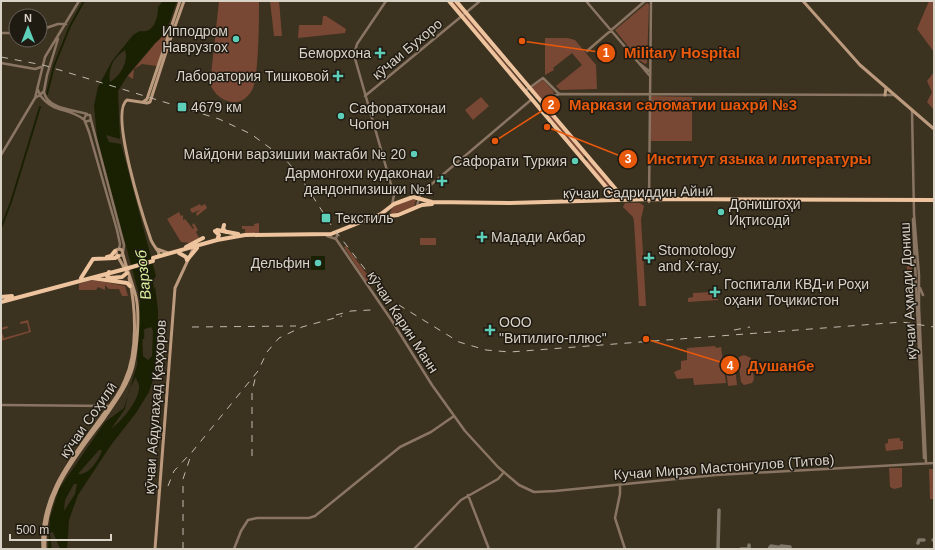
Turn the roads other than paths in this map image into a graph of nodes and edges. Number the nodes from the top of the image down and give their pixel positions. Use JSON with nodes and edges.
{"nodes":[{"id":1,"x":79,"y":1,"type":"edge"},
{"id":2,"x":180,"y":1,"type":"edge"},
{"id":3,"x":184,"y":1,"type":"edge"},
{"id":4,"x":386,"y":1,"type":"edge"},
{"id":5,"x":449,"y":1,"type":"edge"},
{"id":6,"x":456,"y":1,"type":"edge"},
{"id":7,"x":480,"y":1,"type":"edge"},
{"id":8,"x":586,"y":1,"type":"edge"},
{"id":9,"x":651,"y":1,"type":"edge"},
{"id":10,"x":803,"y":1,"type":"edge"},
{"id":11,"x":644,"y":2,"type":"edge"},
{"id":12,"x":650,"y":5,"type":"junction"},
{"id":13,"x":466,"y":13,"type":"junction"},
{"id":14,"x":462,"y":16,"type":"junction"},
{"id":15,"x":66,"y":24,"type":"junction"},
{"id":16,"x":48,"y":27,"type":"edge"},
{"id":17,"x":611,"y":30,"type":"junction"},
{"id":18,"x":59,"y":37,"type":"junction"},
{"id":19,"x":587,"y":51,"type":"dead end"},
{"id":20,"x":48,"y":53,"type":"junction"},
{"id":21,"x":53,"y":57,"type":"junction"},
{"id":22,"x":649,"y":62,"type":"junction"},
{"id":23,"x":1,"y":63,"type":"edge"},
{"id":24,"x":43,"y":65,"type":"junction"},
{"id":25,"x":160,"y":65,"type":"junction"},
{"id":26,"x":641,"y":65,"type":"junction"},
{"id":27,"x":36,"y":70,"type":"junction"},
{"id":28,"x":649,"y":73,"type":"junction"},
{"id":29,"x":40,"y":77,"type":"junction"},
{"id":30,"x":45,"y":81,"type":"junction"},
{"id":31,"x":529,"y":87,"type":"junction"},
{"id":32,"x":886,"y":88,"type":"junction"},
{"id":33,"x":38,"y":89,"type":"junction"},
{"id":34,"x":554,"y":90,"type":"junction"},
{"id":35,"x":525,"y":91,"type":"junction"},
{"id":36,"x":890,"y":91,"type":"junction"},
{"id":37,"x":44,"y":92,"type":"junction"},
{"id":38,"x":560,"y":94,"type":"junction"},
{"id":39,"x":649,"y":94,"type":"junction"},
{"id":40,"x":40,"y":95,"type":"junction"},
{"id":41,"x":895,"y":95,"type":"junction"},
{"id":42,"x":365,"y":96,"type":"junction"},
{"id":43,"x":553,"y":96,"type":"junction"},
{"id":44,"x":883,"y":96,"type":"junction"},
{"id":45,"x":35,"y":98,"type":"junction"},
{"id":46,"x":532,"y":99,"type":"junction"},
{"id":47,"x":543,"y":104,"type":"junction"},
{"id":48,"x":539,"y":108,"type":"junction"},
{"id":49,"x":912,"y":110,"type":"junction"},
{"id":50,"x":917,"y":114,"type":"junction"},
{"id":51,"x":87,"y":115,"type":"junction"},
{"id":52,"x":913,"y":118,"type":"junction"},
{"id":53,"x":85,"y":120,"type":"junction"},
{"id":54,"x":91,"y":120,"type":"junction"},
{"id":55,"x":934,"y":129,"type":"edge"},
{"id":56,"x":96,"y":150,"type":"junction"},
{"id":57,"x":1,"y":155,"type":"edge"},
{"id":58,"x":394,"y":195,"type":"junction"},
{"id":59,"x":419,"y":198,"type":"junction"},
{"id":60,"x":625,"y":200,"type":"junction"},
{"id":61,"x":401,"y":201,"type":"junction"},
{"id":62,"x":618,"y":201,"type":"junction"},
{"id":63,"x":649,"y":201,"type":"junction"},
{"id":64,"x":913,"y":201,"type":"junction"},
{"id":65,"x":934,"y":201,"type":"edge"},
{"id":66,"x":390,"y":206,"type":"junction"},
{"id":67,"x":416,"y":208,"type":"junction"},
{"id":68,"x":914,"y":214,"type":"junction"},
{"id":69,"x":391,"y":216,"type":"junction"},
{"id":70,"x":224,"y":225,"type":"dead end"},
{"id":71,"x":226,"y":232,"type":"junction"},
{"id":72,"x":245,"y":235,"type":"junction"},
{"id":73,"x":336,"y":237,"type":"junction"},
{"id":74,"x":203,"y":238,"type":"dead end"},
{"id":75,"x":217,"y":240,"type":"junction"},
{"id":76,"x":194,"y":248,"type":"junction"},
{"id":77,"x":157,"y":249,"type":"junction"},
{"id":78,"x":117,"y":250,"type":"junction"},
{"id":79,"x":181,"y":252,"type":"junction"},
{"id":80,"x":123,"y":254,"type":"junction"},
{"id":81,"x":173,"y":254,"type":"junction"},
{"id":82,"x":118,"y":256,"type":"junction"},
{"id":83,"x":158,"y":257,"type":"junction"},
{"id":84,"x":105,"y":258,"type":"junction"},
{"id":85,"x":153,"y":260,"type":"junction"},
{"id":86,"x":187,"y":260,"type":"junction"},
{"id":87,"x":125,"y":267,"type":"junction"},
{"id":88,"x":86,"y":268,"type":"junction"},
{"id":89,"x":914,"y":271,"type":"junction"},
{"id":90,"x":919,"y":271,"type":"junction"},
{"id":91,"x":109,"y":272,"type":"junction"},
{"id":92,"x":91,"y":276,"type":"junction"},
{"id":93,"x":81,"y":278,"type":"junction"},
{"id":94,"x":130,"y":286,"type":"junction"},
{"id":95,"x":919,"y":286,"type":"junction"},
{"id":96,"x":923,"y":295,"type":"dead end"},
{"id":97,"x":1,"y":297,"type":"edge"},
{"id":98,"x":132,"y":298,"type":"junction"},
{"id":99,"x":136,"y":298,"type":"junction"},
{"id":100,"x":1,"y":302,"type":"edge"},
{"id":101,"x":133,"y":308,"type":"junction"},
{"id":102,"x":137,"y":308,"type":"junction"},
{"id":103,"x":1,"y":405,"type":"edge"},
{"id":104,"x":110,"y":406,"type":"junction"},
{"id":105,"x":454,"y":416,"type":"junction"},
{"id":106,"x":925,"y":457,"type":"junction"},
{"id":107,"x":925,"y":463,"type":"junction"},
{"id":108,"x":934,"y":463,"type":"edge"},
{"id":109,"x":504,"y":473,"type":"junction"},
{"id":110,"x":620,"y":484,"type":"junction"},
{"id":111,"x":529,"y":491,"type":"joint"},
{"id":112,"x":468,"y":495,"type":"junction"},
{"id":113,"x":44,"y":549,"type":"edge"},
{"id":114,"x":155,"y":549,"type":"edge"},
{"id":115,"x":234,"y":549,"type":"edge"},
{"id":116,"x":414,"y":549,"type":"edge"},
{"id":117,"x":489,"y":549,"type":"edge"},
{"id":118,"x":624,"y":549,"type":"edge"}],
"edges":[{"from":1,"to":15,"type":"street"},
{"from":2,"to":25,"type":"main road"},
{"from":3,"to":25,"type":"main road"},
{"from":4,"to":42,"type":"street"},
{"from":5,"to":14,"type":"highway"},
{"from":6,"to":13,"type":"highway"},
{"from":7,"to":13,"type":"street","name":"кӯчаи Бухоро"},
{"from":8,"to":17,"type":"street"},
{"from":9,"to":12,"type":"street"},
{"from":10,"to":32,"type":"main road"},
{"from":11,"to":12,"type":"street"},
{"from":11,"to":17,"type":"street"},
{"from":12,"to":22,"type":"street"},
{"from":13,"to":14,"type":"street","name":"кӯчаи Бухоро"},
{"from":13,"to":31,"type":"highway"},
{"from":14,"to":35,"type":"highway"},
{"from":14,"to":42,"type":"street","name":"кӯчаи Бухоро"},
{"from":15,"to":16,"type":"street"},
{"from":15,"to":18,"type":"street"},
{"from":17,"to":19,"type":"street"},
{"from":17,"to":26,"type":"street"},
{"from":18,"to":20,"type":"street"},
{"from":18,"to":21,"type":"street"},
{"from":20,"to":21,"type":"street"},
{"from":20,"to":24,"type":"street"},
{"from":21,"to":30,"type":"street"},
{"from":22,"to":26,"type":"street"},
{"from":22,"to":28,"type":"street"},
{"from":23,"to":27,"type":"street"},
{"from":24,"to":27,"type":"street"},
{"from":24,"to":29,"type":"street"},
{"from":25,"to":77,"type":"main road"},
{"from":26,"to":28,"type":"street"},
{"from":27,"to":29,"type":"street"},
{"from":28,"to":39,"type":"street"},
{"from":29,"to":30,"type":"street"},
{"from":29,"to":33,"type":"street"},
{"from":30,"to":37,"type":"street"},
{"from":31,"to":34,"type":"street"},
{"from":31,"to":35,"type":"street"},
{"from":31,"to":47,"type":"highway"},
{"from":32,"to":36,"type":"main road"},
{"from":32,"to":44,"type":"main road"},
{"from":33,"to":40,"type":"street"},
{"from":33,"to":45,"type":"street"},
{"from":34,"to":38,"type":"street"},
{"from":34,"to":43,"type":"street"},
{"from":35,"to":46,"type":"highway"},
{"from":36,"to":41,"type":"main road"},
{"from":36,"to":44,"type":"street"},
{"from":37,"to":40,"type":"street"},
{"from":37,"to":51,"type":"street"},
{"from":38,"to":39,"type":"street"},
{"from":38,"to":43,"type":"street"},
{"from":39,"to":44,"type":"street"},
{"from":39,"to":63,"type":"street"},
{"from":40,"to":45,"type":"street"},
{"from":40,"to":53,"type":"street"},
{"from":41,"to":44,"type":"street"},
{"from":41,"to":49,"type":"main road"},
{"from":42,"to":58,"type":"street"},
{"from":43,"to":47,"type":"street"},
{"from":45,"to":57,"type":"street"},
{"from":46,"to":48,"type":"highway"},
{"from":46,"to":59,"type":"street"},
{"from":47,"to":48,"type":"street"},
{"from":47,"to":60,"type":"highway"},
{"from":48,"to":62,"type":"highway"},
{"from":49,"to":50,"type":"main road"},
{"from":49,"to":52,"type":"street","name":"кӯчаи Аҳмади Дониш"},
{"from":50,"to":52,"type":"street"},
{"from":50,"to":55,"type":"main road"},
{"from":51,"to":53,"type":"street"},
{"from":51,"to":54,"type":"street","name":"кӯчаи Соҳилӣ"},
{"from":52,"to":64,"type":"street","name":"кӯчаи Аҳмади Дониш"},
{"from":53,"to":54,"type":"street"},
{"from":53,"to":56,"type":"street","name":"кӯчаи Соҳилӣ"},
{"from":54,"to":56,"type":"street","name":"кӯчаи Соҳилӣ"},
{"from":56,"to":78,"type":"street","name":"кӯчаи Соҳилӣ"},
{"from":56,"to":80,"type":"street","name":"кӯчаи Соҳилӣ"},
{"from":58,"to":61,"type":"street"},
{"from":58,"to":66,"type":"street"},
{"from":59,"to":61,"type":"highway"},
{"from":59,"to":62,"type":"highway","name":"кӯчаи Садриддин Айнӣ"},
{"from":59,"to":67,"type":"street"},
{"from":60,"to":62,"type":"highway","name":"кӯчаи Садриддин Айнӣ"},
{"from":60,"to":63,"type":"highway","name":"кӯчаи Садриддин Айнӣ"},
{"from":61,"to":66,"type":"highway"},
{"from":62,"to":63,"type":"highway","name":"кӯчаи Садриддин Айнӣ"},
{"from":62,"to":67,"type":"highway","name":"кӯчаи Садриддин Айнӣ"},
{"from":63,"to":64,"type":"highway","name":"кӯчаи Садриддин Айнӣ"},
{"from":64,"to":65,"type":"highway","name":"кӯчаи Садриддин Айнӣ"},
{"from":64,"to":68,"type":"street","name":"кӯчаи Аҳмади Дониш"},
{"from":66,"to":69,"type":"street"},
{"from":66,"to":72,"type":"highway"},
{"from":67,"to":69,"type":"highway","name":"кӯчаи Садриддин Айнӣ"},
{"from":68,"to":89,"type":"street"},
{"from":68,"to":90,"type":"street","name":"кӯчаи Аҳмади Дониш"},
{"from":69,"to":73,"type":"highway","name":"кӯчаи Садриддин Айнӣ"},
{"from":70,"to":71,"type":"highway"},
{"from":71,"to":72,"type":"highway"},
{"from":71,"to":75,"type":"highway"},
{"from":72,"to":75,"type":"highway"},
{"from":73,"to":76,"type":"highway","name":"кӯчаи Садриддин Айнӣ"},
{"from":73,"to":105,"type":"street","name":"кӯчаи Карин Манн"},
{"from":74,"to":79,"type":"highway"},
{"from":75,"to":76,"type":"highway"},
{"from":76,"to":79,"type":"highway"},
{"from":76,"to":86,"type":"highway"},
{"from":77,"to":81,"type":"main road"},
{"from":77,"to":83,"type":"main road"},
{"from":78,"to":80,"type":"main road"},
{"from":78,"to":82,"type":"main road"},
{"from":78,"to":84,"type":"highway"},
{"from":79,"to":81,"type":"highway"},
{"from":79,"to":86,"type":"highway"},
{"from":80,"to":82,"type":"main road"},
{"from":80,"to":99,"type":"main road","name":"кӯчаи Соҳилӣ"},
{"from":81,"to":83,"type":"highway"},
{"from":81,"to":85,"type":"highway"},
{"from":82,"to":84,"type":"highway"},
{"from":82,"to":87,"type":"main road"},
{"from":83,"to":85,"type":"highway"},
{"from":84,"to":88,"type":"highway"},
{"from":85,"to":87,"type":"highway","bridge":true},
{"from":86,"to":114,"type":"main road","name":"кӯчаи Абдулаҳад Қаҳҳоров"},
{"from":87,"to":91,"type":"highway"},
{"from":87,"to":91,"type":"highway"},
{"from":87,"to":92,"type":"highway"},
{"from":87,"to":94,"type":"main road","name":"кӯчаи Соҳилӣ"},
{"from":88,"to":92,"type":"highway"},
{"from":88,"to":93,"type":"highway"},
{"from":89,"to":90,"type":"street"},
{"from":89,"to":106,"type":"street"},
{"from":90,"to":95,"type":"street","name":"кӯчаи Аҳмади Дониш"},
{"from":91,"to":92,"type":"highway"},
{"from":92,"to":93,"type":"highway"},
{"from":92,"to":94,"type":"highway"},
{"from":92,"to":100,"type":"highway"},
{"from":93,"to":97,"type":"highway"},
{"from":94,"to":98,"type":"main road","name":"кӯчаи Соҳилӣ"},
{"from":95,"to":96,"type":"street"},
{"from":95,"to":106,"type":"street","name":"кӯчаи Аҳмади Дониш"},
{"from":98,"to":99,"type":"main road"},
{"from":98,"to":101,"type":"main road","name":"кӯчаи Соҳилӣ"},
{"from":99,"to":102,"type":"main road","name":"кӯчаи Соҳилӣ"},
{"from":101,"to":102,"type":"main road"},
{"from":101,"to":104,"type":"main road","name":"кӯчаи Соҳилӣ"},
{"from":102,"to":113,"type":"main road","name":"кӯчаи Соҳилӣ"},
{"from":103,"to":104,"type":"street"},
{"from":104,"to":113,"type":"main road","name":"кӯчаи Соҳилӣ"},
{"from":105,"to":109,"type":"street","name":"кӯчаи Карин Манн"},
{"from":105,"to":115,"type":"street"},
{"from":106,"to":107,"type":"street"},
{"from":107,"to":108,"type":"street","name":"Кучаи Мирзо Мастонгулов (Титов)"},
{"from":107,"to":110,"type":"street","name":"Кучаи Мирзо Мастонгулов (Титов)"},
{"from":109,"to":111,"type":"street","name":"кӯчаи Карин Манн"},
{"from":109,"to":112,"type":"street"},
{"from":110,"to":111,"type":"street","name":"Кучаи Мирзо Мастонгулов (Титов)"},
{"from":110,"to":118,"type":"street"},
{"from":112,"to":116,"type":"street"},
{"from":112,"to":117,"type":"street"}]}
